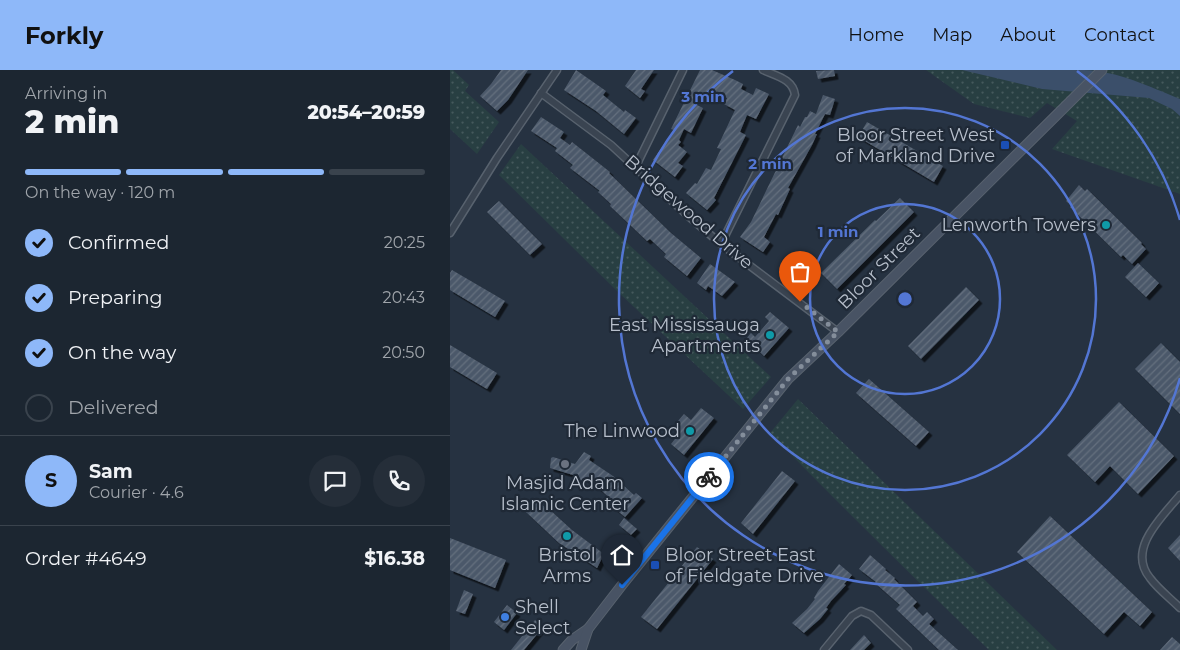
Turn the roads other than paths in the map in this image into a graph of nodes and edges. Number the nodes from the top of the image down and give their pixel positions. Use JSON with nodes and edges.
{"nodes":[{"id":1,"x":557,"y":70,"type":"edge"},
{"id":2,"x":683,"y":70,"type":"edge"},
{"id":3,"x":764,"y":70,"type":"edge"},
{"id":4,"x":1102,"y":70,"type":"edge"},
{"id":5,"x":541,"y":93,"type":"junction"},
{"id":6,"x":636,"y":166,"type":"junction"},
{"id":7,"x":450,"y":233,"type":"edge"},
{"id":8,"x":721,"y":244,"type":"junction"},
{"id":9,"x":838,"y":332,"type":"junction"},
{"id":10,"x":1180,"y":494,"type":"edge"},
{"id":11,"x":1180,"y":608,"type":"edge"},
{"id":12,"x":588,"y":629,"type":"junction"},
{"id":13,"x":563,"y":650,"type":"edge"},
{"id":14,"x":581,"y":650,"type":"edge"},
{"id":15,"x":824,"y":650,"type":"edge"},
{"id":16,"x":908,"y":650,"type":"edge"}],
"edges":[{"from":1,"to":5,"type":"street"},
{"from":2,"to":6,"type":"street"},
{"from":3,"to":8,"type":"street"},
{"from":4,"to":9,"type":"main road","name":"Bloor Street"},
{"from":5,"to":6,"type":"street","name":"Bridgewood Drive"},
{"from":5,"to":7,"type":"street"},
{"from":6,"to":8,"type":"street","name":"Bridgewood Drive"},
{"from":8,"to":9,"type":"street","name":"Bridgewood Drive"},
{"from":9,"to":12,"type":"main road","name":"Bloor Street"},
{"from":10,"to":11,"type":"street"},
{"from":12,"to":13,"type":"main road","name":"Bloor Street"},
{"from":12,"to":14,"type":"main road","name":"Bloor Street"},
{"from":15,"to":16,"type":"street"}]}
